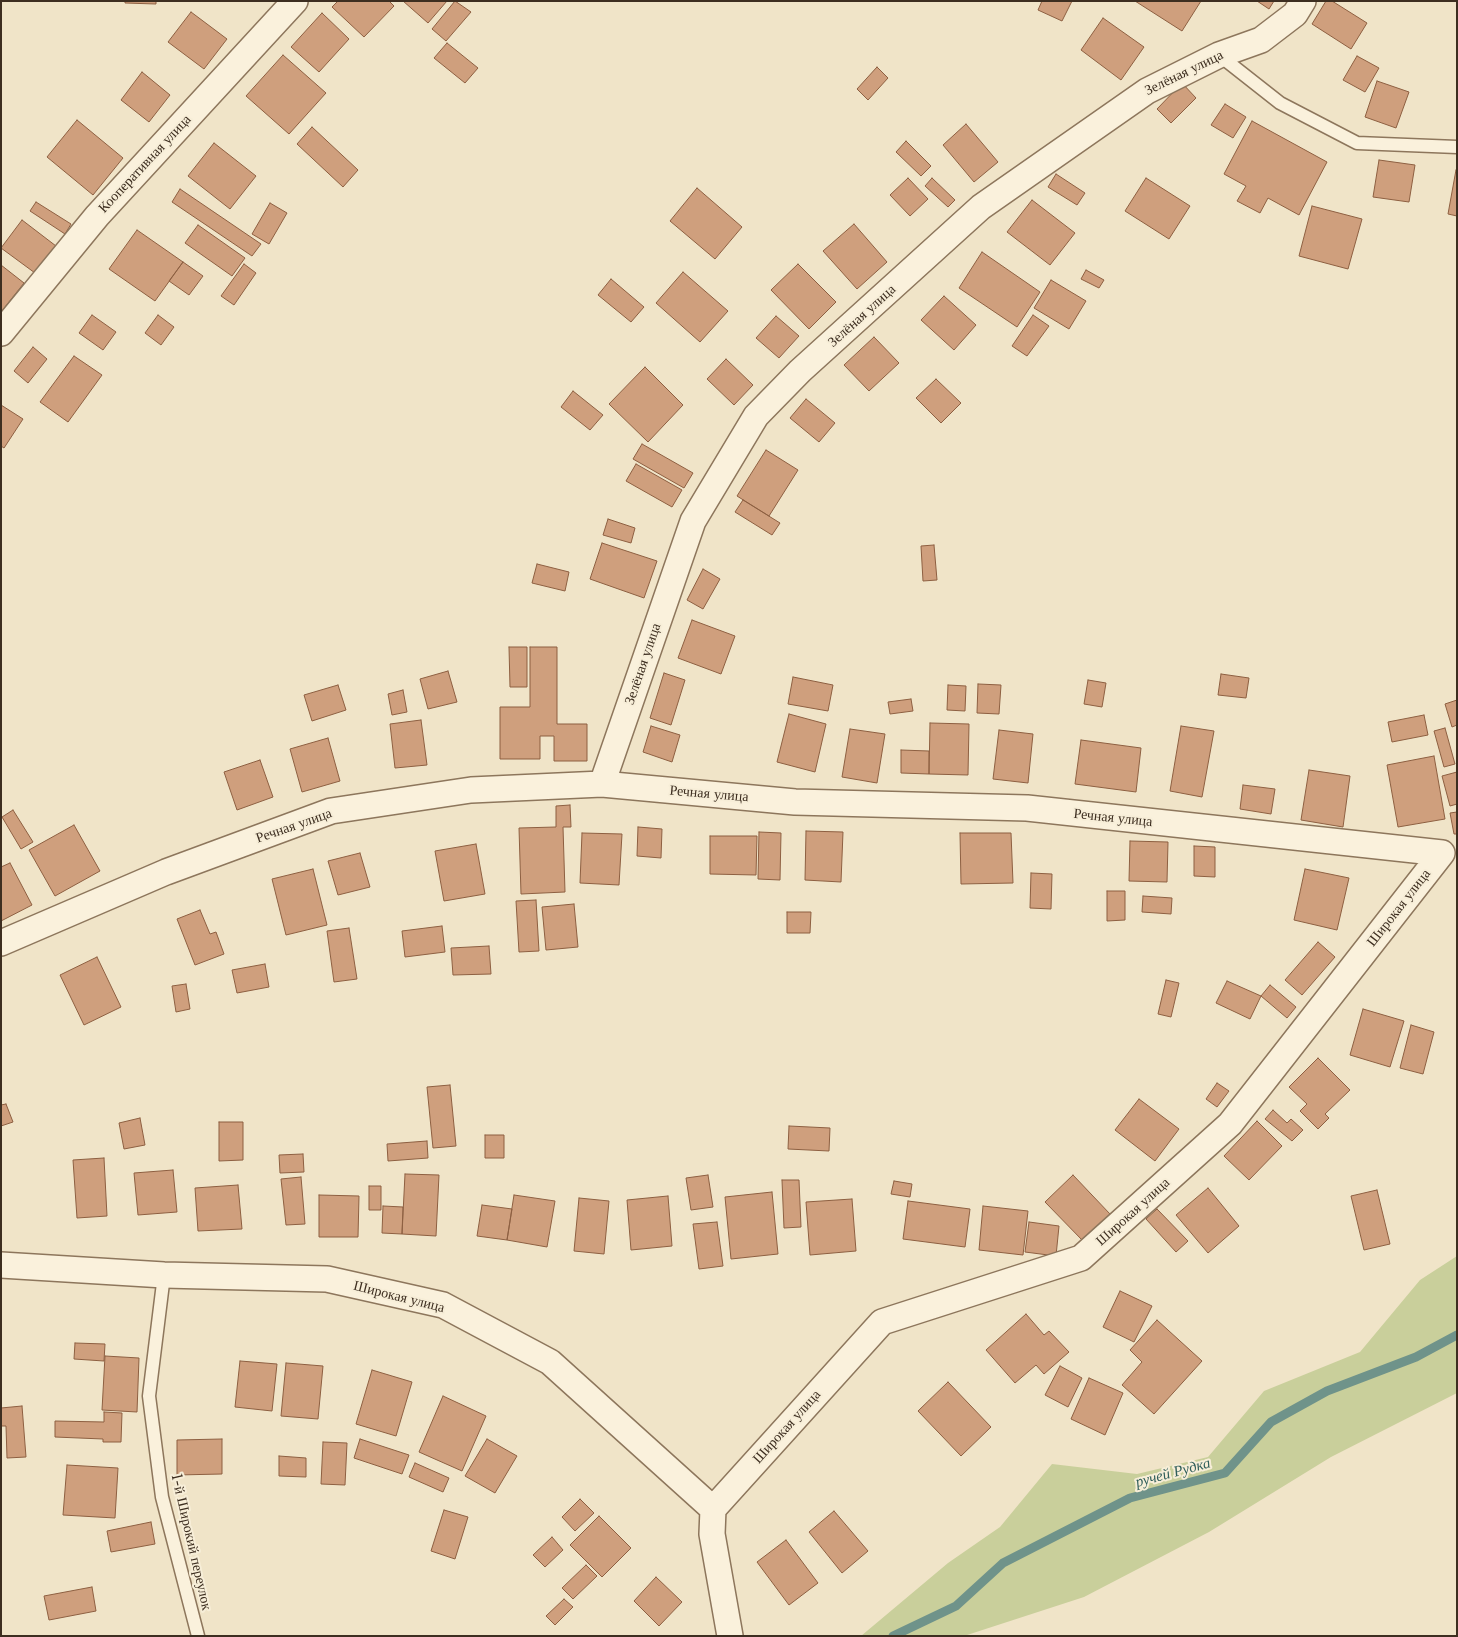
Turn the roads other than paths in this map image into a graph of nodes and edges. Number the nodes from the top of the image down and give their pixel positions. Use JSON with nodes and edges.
{"nodes":[{"id":1,"x":295,"y":1,"type":"edge"},
{"id":2,"x":1303,"y":1,"type":"edge"},
{"id":3,"x":1219,"y":55,"type":"junction"},
{"id":4,"x":1457,"y":147,"type":"edge"},
{"id":5,"x":1,"y":333,"type":"edge"},
{"id":6,"x":602,"y":784,"type":"junction"},
{"id":7,"x":1450,"y":851,"type":"edge"},
{"id":8,"x":1,"y":943,"type":"edge"},
{"id":9,"x":1,"y":1265,"type":"edge"},
{"id":10,"x":164,"y":1275,"type":"junction"},
{"id":11,"x":713,"y":1509,"type":"junction"},
{"id":12,"x":198,"y":1636,"type":"edge"},
{"id":13,"x":730,"y":1636,"type":"edge"}],
"edges":[{"from":1,"to":5,"type":"street","name":"Кооперативная улица"},
{"from":2,"to":3,"type":"street","name":"Зелёная улица"},
{"from":3,"to":4,"type":"lane"},
{"from":3,"to":6,"type":"street","name":"Зелёная улица"},
{"from":6,"to":7,"type":"street","name":"Речная улица"},
{"from":6,"to":8,"type":"street","name":"Речная улица"},
{"from":7,"to":11,"type":"street","name":"Широкая улица"},
{"from":9,"to":10,"type":"street","name":"Широкая улица"},
{"from":10,"to":11,"type":"street","name":"Широкая улица"},
{"from":10,"to":12,"type":"lane","name":"1-й Широкий переулок"},
{"from":11,"to":13,"type":"street"}]}
